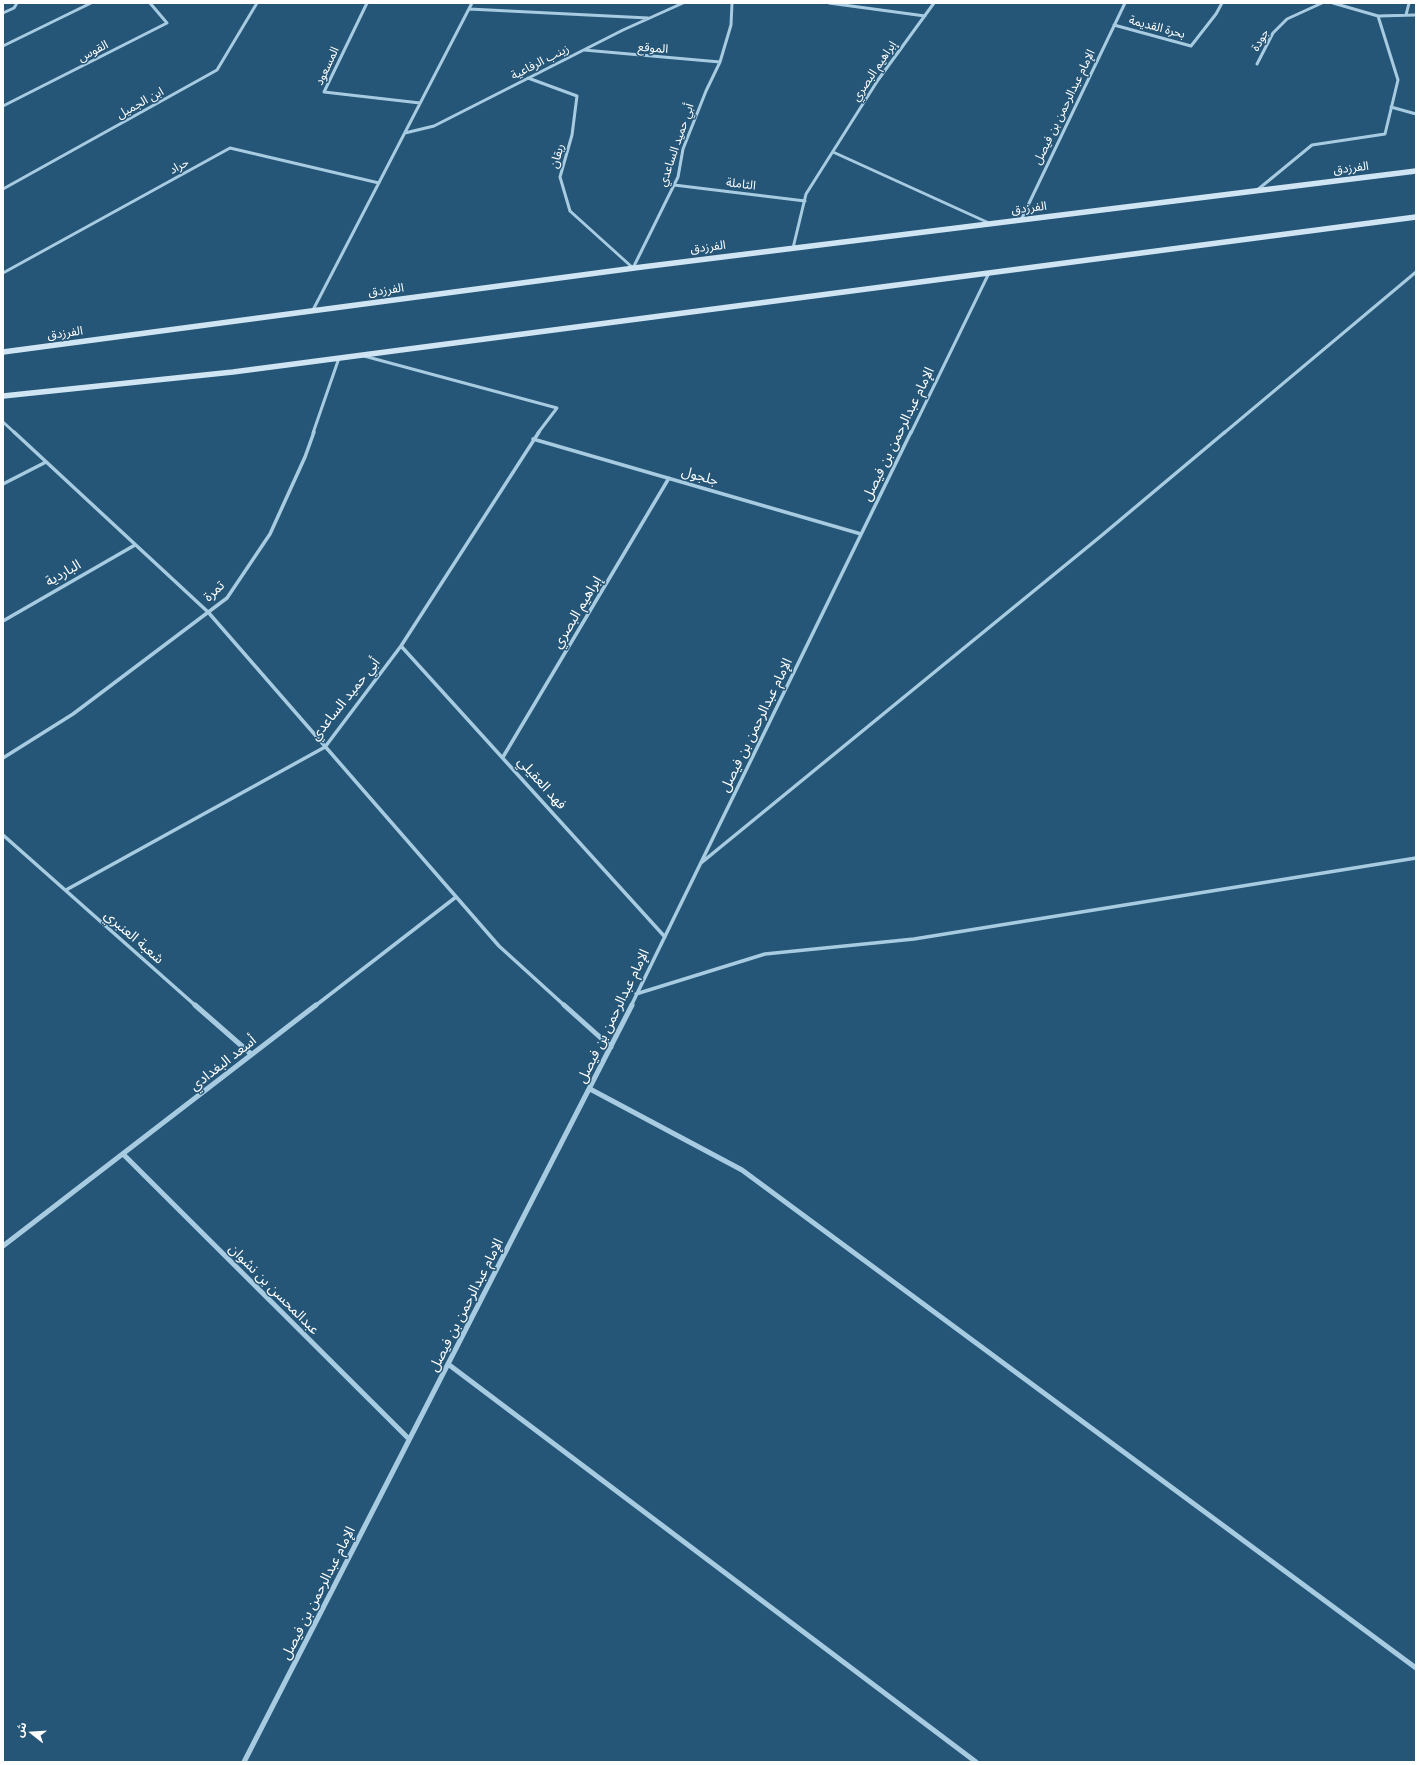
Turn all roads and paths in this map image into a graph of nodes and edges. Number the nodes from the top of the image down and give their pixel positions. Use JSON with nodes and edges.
{"nodes":[{"id":1,"x":16,"y":3,"type":"edge"},
{"id":2,"x":91,"y":3,"type":"edge"},
{"id":3,"x":150,"y":3,"type":"edge"},
{"id":4,"x":257,"y":3,"type":"edge"},
{"id":5,"x":367,"y":3,"type":"edge"},
{"id":6,"x":472,"y":3,"type":"edge"},
{"id":7,"x":683,"y":3,"type":"edge"},
{"id":8,"x":732,"y":3,"type":"edge"},
{"id":9,"x":829,"y":3,"type":"edge"},
{"id":10,"x":934,"y":3,"type":"edge"},
{"id":11,"x":1125,"y":3,"type":"edge"},
{"id":12,"x":1222,"y":3,"type":"edge"},
{"id":13,"x":1322,"y":3,"type":"edge"},
{"id":14,"x":1333,"y":3,"type":"edge"},
{"id":15,"x":1409,"y":3,"type":"edge"},
{"id":16,"x":469,"y":9,"type":"junction"},
{"id":17,"x":3,"y":13,"type":"edge"},
{"id":18,"x":1406,"y":15,"type":"junction"},
{"id":19,"x":1416,"y":15,"type":"edge"},
{"id":20,"x":925,"y":16,"type":"junction"},
{"id":21,"x":1378,"y":16,"type":"junction"},
{"id":22,"x":649,"y":18,"type":"junction"},
{"id":23,"x":1114,"y":25,"type":"junction"},
{"id":24,"x":3,"y":46,"type":"edge"},
{"id":25,"x":584,"y":50,"type":"junction"},
{"id":26,"x":720,"y":62,"type":"junction"},
{"id":27,"x":1256,"y":64,"type":"dead end"},
{"id":28,"x":528,"y":78,"type":"junction"},
{"id":29,"x":420,"y":103,"type":"junction"},
{"id":30,"x":3,"y":106,"type":"edge"},
{"id":31,"x":1391,"y":107,"type":"junction"},
{"id":32,"x":1416,"y":114,"type":"edge"},
{"id":33,"x":405,"y":133,"type":"junction"},
{"id":34,"x":833,"y":152,"type":"junction"},
{"id":35,"x":1416,"y":171,"type":"edge"},
{"id":36,"x":379,"y":183,"type":"junction"},
{"id":37,"x":674,"y":185,"type":"junction"},
{"id":38,"x":3,"y":189,"type":"edge"},
{"id":39,"x":1256,"y":190,"type":"junction"},
{"id":40,"x":805,"y":201,"type":"junction"},
{"id":41,"x":1416,"y":217,"type":"edge"},
{"id":42,"x":1021,"y":220,"type":"junction"},
{"id":43,"x":989,"y":224,"type":"junction"},
{"id":44,"x":793,"y":248,"type":"junction"},
{"id":45,"x":633,"y":268,"type":"junction"},
{"id":46,"x":1416,"y":272,"type":"edge"},
{"id":47,"x":3,"y":273,"type":"edge"},
{"id":48,"x":989,"y":273,"type":"junction"},
{"id":49,"x":313,"y":310,"type":"junction"},
{"id":50,"x":3,"y":352,"type":"edge"},
{"id":51,"x":361,"y":355,"type":"junction"},
{"id":52,"x":339,"y":358,"type":"junction"},
{"id":53,"x":3,"y":396,"type":"edge"},
{"id":54,"x":3,"y":422,"type":"edge"},
{"id":55,"x":533,"y":438,"type":"junction"},
{"id":56,"x":46,"y":462,"type":"junction"},
{"id":57,"x":669,"y":478,"type":"junction"},
{"id":58,"x":3,"y":484,"type":"edge"},
{"id":59,"x":861,"y":534,"type":"junction"},
{"id":60,"x":135,"y":544,"type":"junction"},
{"id":61,"x":208,"y":612,"type":"junction"},
{"id":62,"x":3,"y":621,"type":"edge"},
{"id":63,"x":401,"y":646,"type":"junction"},
{"id":64,"x":325,"y":747,"type":"junction"},
{"id":65,"x":503,"y":757,"type":"junction"},
{"id":66,"x":3,"y":758,"type":"edge"},
{"id":67,"x":3,"y":835,"type":"edge"},
{"id":68,"x":1416,"y":858,"type":"edge"},
{"id":69,"x":700,"y":864,"type":"junction"},
{"id":70,"x":66,"y":890,"type":"junction"},
{"id":71,"x":456,"y":897,"type":"junction"},
{"id":72,"x":665,"y":937,"type":"junction"},
{"id":73,"x":636,"y":994,"type":"junction"},
{"id":74,"x":611,"y":1046,"type":"junction"},
{"id":75,"x":251,"y":1054,"type":"junction"},
{"id":76,"x":590,"y":1088,"type":"junction"},
{"id":77,"x":123,"y":1154,"type":"junction"},
{"id":78,"x":3,"y":1246,"type":"edge"},
{"id":79,"x":448,"y":1364,"type":"junction"},
{"id":80,"x":409,"y":1439,"type":"junction"},
{"id":81,"x":1416,"y":1668,"type":"edge"},
{"id":82,"x":244,"y":1762,"type":"edge"},
{"id":83,"x":976,"y":1762,"type":"edge"}],
"edges":[{"from":1,"to":17,"type":"street"},
{"from":2,"to":24,"type":"street"},
{"from":3,"to":30,"type":"street","name":"القوس"},
{"from":4,"to":38,"type":"street","name":"ابن الجميل"},
{"from":5,"to":29,"type":"street","name":"المسعود"},
{"from":6,"to":16,"type":"street"},
{"from":7,"to":22,"type":"street","name":"زينب الرفاعية"},
{"from":8,"to":26,"type":"street","name":"أبي حميد الساعدي"},
{"from":9,"to":20,"type":"street"},
{"from":10,"to":20,"type":"street","name":"إبراهيم البصري"},
{"from":11,"to":23,"type":"street","name":"الإمام عبدالرحمن بن فيصل"},
{"from":12,"to":23,"type":"street","name":"بحرة القديمة"},
{"from":13,"to":27,"type":"street","name":"جودة"},
{"from":14,"to":21,"type":"street"},
{"from":15,"to":18,"type":"street"},
{"from":16,"to":22,"type":"street"},
{"from":16,"to":29,"type":"street"},
{"from":18,"to":19,"type":"street"},
{"from":18,"to":21,"type":"street"},
{"from":20,"to":34,"type":"street","name":"إبراهيم البصري"},
{"from":21,"to":31,"type":"street"},
{"from":22,"to":25,"type":"street","name":"زينب الرفاعية"},
{"from":23,"to":42,"type":"street","name":"الإمام عبدالرحمن بن فيصل"},
{"from":25,"to":26,"type":"street","name":"الموقع"},
{"from":25,"to":28,"type":"street","name":"زينب الرفاعية"},
{"from":26,"to":37,"type":"street","name":"أبي حميد الساعدي"},
{"from":28,"to":33,"type":"street","name":"زينب الرفاعية"},
{"from":28,"to":45,"type":"street","name":"ربقان"},
{"from":29,"to":33,"type":"street"},
{"from":31,"to":32,"type":"street"},
{"from":31,"to":39,"type":"street"},
{"from":33,"to":36,"type":"street"},
{"from":34,"to":40,"type":"street","name":"إبراهيم البصري"},
{"from":34,"to":43,"type":"street"},
{"from":35,"to":39,"type":"main road","name":"الفرزدق"},
{"from":36,"to":47,"type":"street","name":"حراد"},
{"from":36,"to":49,"type":"street"},
{"from":37,"to":40,"type":"street","name":"الثاملة"},
{"from":37,"to":45,"type":"street","name":"أبي حميد الساعدي"},
{"from":39,"to":42,"type":"main road","name":"الفرزدق"},
{"from":40,"to":44,"type":"street","name":"إبراهيم البصري"},
{"from":41,"to":48,"type":"main road"},
{"from":42,"to":43,"type":"main road","name":"الفرزدق"},
{"from":43,"to":44,"type":"main road","name":"الفرزدق"},
{"from":44,"to":45,"type":"main road","name":"الفرزدق"},
{"from":45,"to":49,"type":"main road","name":"الفرزدق"},
{"from":46,"to":69,"type":"street"},
{"from":48,"to":51,"type":"main road"},
{"from":48,"to":59,"type":"street","name":"الإمام عبدالرحمن بن فيصل"},
{"from":49,"to":50,"type":"main road","name":"الفرزدق"},
{"from":51,"to":52,"type":"main road"},
{"from":51,"to":55,"type":"street","name":"أبي حميد الساعدي"},
{"from":52,"to":53,"type":"main road"},
{"from":52,"to":61,"type":"street","name":"تمرة"},
{"from":54,"to":56,"type":"street"},
{"from":55,"to":57,"type":"street","name":"جلجول"},
{"from":55,"to":63,"type":"street","name":"أبي حميد الساعدي"},
{"from":56,"to":58,"type":"street"},
{"from":56,"to":60,"type":"street"},
{"from":57,"to":59,"type":"street","name":"جلجول"},
{"from":57,"to":65,"type":"street","name":"إبراهيم البصري"},
{"from":59,"to":69,"type":"street","name":"الإمام عبدالرحمن بن فيصل"},
{"from":60,"to":61,"type":"street"},
{"from":60,"to":62,"type":"street","name":"الباردية"},
{"from":61,"to":64,"type":"street"},
{"from":61,"to":66,"type":"street","name":"تمرة"},
{"from":63,"to":64,"type":"street","name":"أبي حميد الساعدي"},
{"from":63,"to":65,"type":"street","name":"فهد العقيلي"},
{"from":64,"to":70,"type":"street","name":"أبي حميد الساعدي"},
{"from":64,"to":71,"type":"street"},
{"from":65,"to":72,"type":"street","name":"فهد العقيلي"},
{"from":67,"to":70,"type":"street","name":"شعبة العنبري"},
{"from":68,"to":73,"type":"street"},
{"from":69,"to":72,"type":"street","name":"الإمام عبدالرحمن بن فيصل"},
{"from":70,"to":75,"type":"street","name":"شعبة العنبري"},
{"from":71,"to":74,"type":"street"},
{"from":71,"to":75,"type":"street","name":"أسعد البغدادي"},
{"from":72,"to":73,"type":"street","name":"الإمام عبدالرحمن بن فيصل"},
{"from":73,"to":74,"type":"street","name":"الإمام عبدالرحمن بن فيصل"},
{"from":74,"to":76,"type":"street","name":"الإمام عبدالرحمن بن فيصل"},
{"from":75,"to":77,"type":"street","name":"أسعد البغدادي"},
{"from":76,"to":79,"type":"street","name":"الإمام عبدالرحمن بن فيصل"},
{"from":76,"to":81,"type":"street"},
{"from":77,"to":78,"type":"street","name":"أسعد البغدادي"},
{"from":77,"to":80,"type":"street","name":"عبدالمحسن بن نشوان"},
{"from":79,"to":80,"type":"street","name":"الإمام عبدالرحمن بن فيصل"},
{"from":79,"to":83,"type":"street"},
{"from":80,"to":82,"type":"street","name":"الإمام عبدالرحمن بن فيصل"}]}
